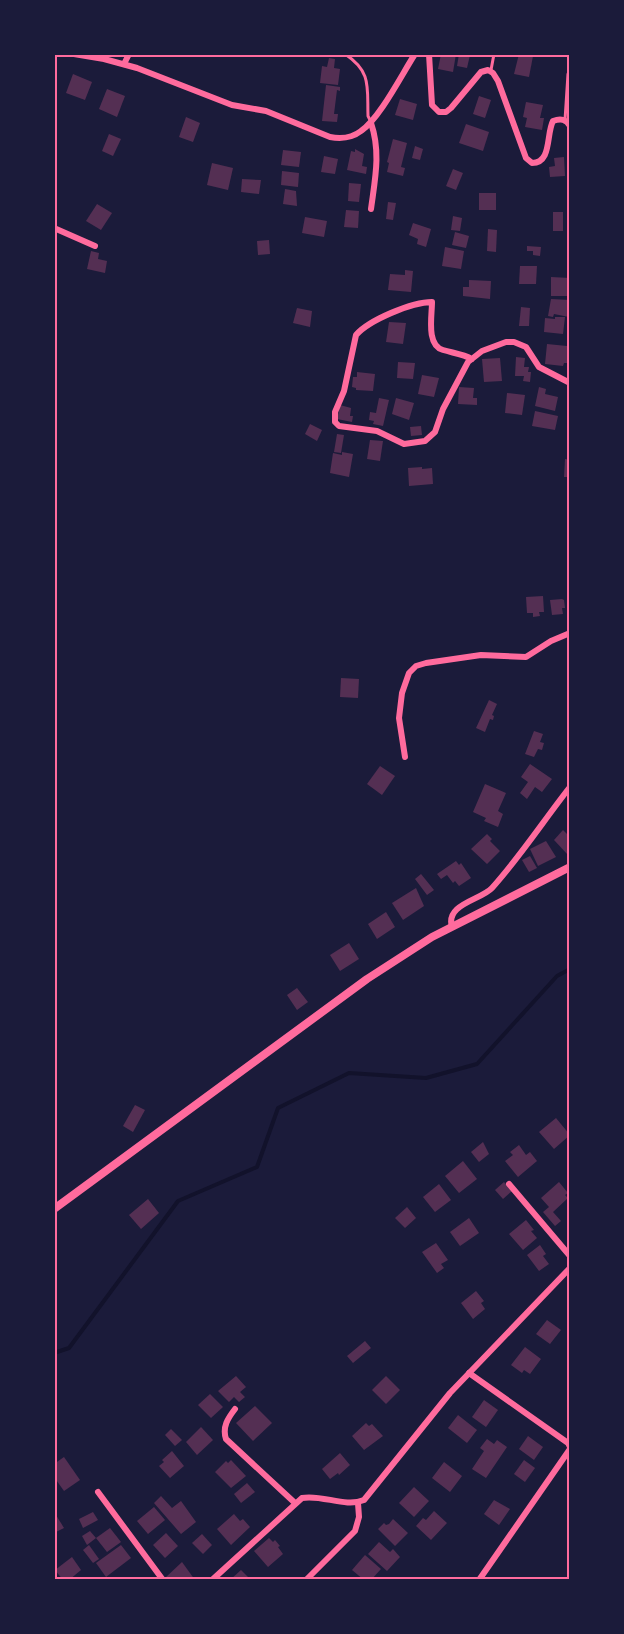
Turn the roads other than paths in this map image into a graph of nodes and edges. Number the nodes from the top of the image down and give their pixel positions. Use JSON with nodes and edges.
{"nodes":[{"id":1,"x":74,"y":54,"type":"edge"},
{"id":2,"x":129,"y":54,"type":"edge"},
{"id":3,"x":345,"y":54,"type":"edge"},
{"id":4,"x":415,"y":54,"type":"edge"},
{"id":5,"x":429,"y":54,"type":"edge"},
{"id":6,"x":494,"y":54,"type":"edge"},
{"id":7,"x":124,"y":64,"type":"junction"},
{"id":8,"x":491,"y":71,"type":"junction"},
{"id":9,"x":568,"y":74,"type":"dead end"},
{"id":10,"x":565,"y":120,"type":"junction"},
{"id":11,"x":371,"y":123,"type":"junction"},
{"id":12,"x":570,"y":126,"type":"edge"},
{"id":13,"x":371,"y":209,"type":"dead end"},
{"id":14,"x":54,"y":228,"type":"edge"},
{"id":15,"x":95,"y":246,"type":"dead end"},
{"id":16,"x":471,"y":359,"type":"junction"},
{"id":17,"x":570,"y":383,"type":"edge"},
{"id":18,"x":570,"y":633,"type":"edge"},
{"id":19,"x":405,"y":757,"type":"dead end"},
{"id":20,"x":570,"y":787,"type":"edge"},
{"id":21,"x":570,"y":867,"type":"edge"},
{"id":22,"x":452,"y":927,"type":"junction"},
{"id":23,"x":509,"y":1184,"type":"dead end"},
{"id":24,"x":54,"y":1209,"type":"edge"},
{"id":25,"x":570,"y":1256,"type":"edge"},
{"id":26,"x":570,"y":1268,"type":"edge"},
{"id":27,"x":469,"y":1373,"type":"junction"},
{"id":28,"x":235,"y":1409,"type":"dead end"},
{"id":29,"x":570,"y":1448,"type":"edge"},
{"id":30,"x":98,"y":1492,"type":"dead end"},
{"id":31,"x":295,"y":1503,"type":"junction"},
{"id":32,"x":358,"y":1503,"type":"junction"},
{"id":33,"x":163,"y":1580,"type":"edge"},
{"id":34,"x":212,"y":1580,"type":"edge"},
{"id":35,"x":306,"y":1580,"type":"edge"},
{"id":36,"x":479,"y":1580,"type":"edge"}],
"edges":[{"from":1,"to":7,"type":"street"},
{"from":2,"to":7,"type":"street"},
{"from":3,"to":11,"type":"lane"},
{"from":4,"to":11,"type":"street"},
{"from":5,"to":8,"type":"street"},
{"from":6,"to":8,"type":"lane"},
{"from":7,"to":11,"type":"street"},
{"from":8,"to":10,"type":"street"},
{"from":9,"to":10,"type":"lane"},
{"from":10,"to":12,"type":"street"},
{"from":11,"to":13,"type":"street"},
{"from":14,"to":15,"type":"street"},
{"from":16,"to":16,"type":"street"},
{"from":16,"to":17,"type":"street"},
{"from":18,"to":19,"type":"street"},
{"from":20,"to":22,"type":"street"},
{"from":21,"to":22,"type":"street"},
{"from":22,"to":24,"type":"street"},
{"from":23,"to":25,"type":"street"},
{"from":26,"to":27,"type":"street"},
{"from":27,"to":29,"type":"street"},
{"from":27,"to":32,"type":"street"},
{"from":28,"to":31,"type":"street"},
{"from":29,"to":36,"type":"street"},
{"from":30,"to":33,"type":"street"},
{"from":31,"to":32,"type":"street"},
{"from":31,"to":34,"type":"street"},
{"from":32,"to":35,"type":"street"}]}
